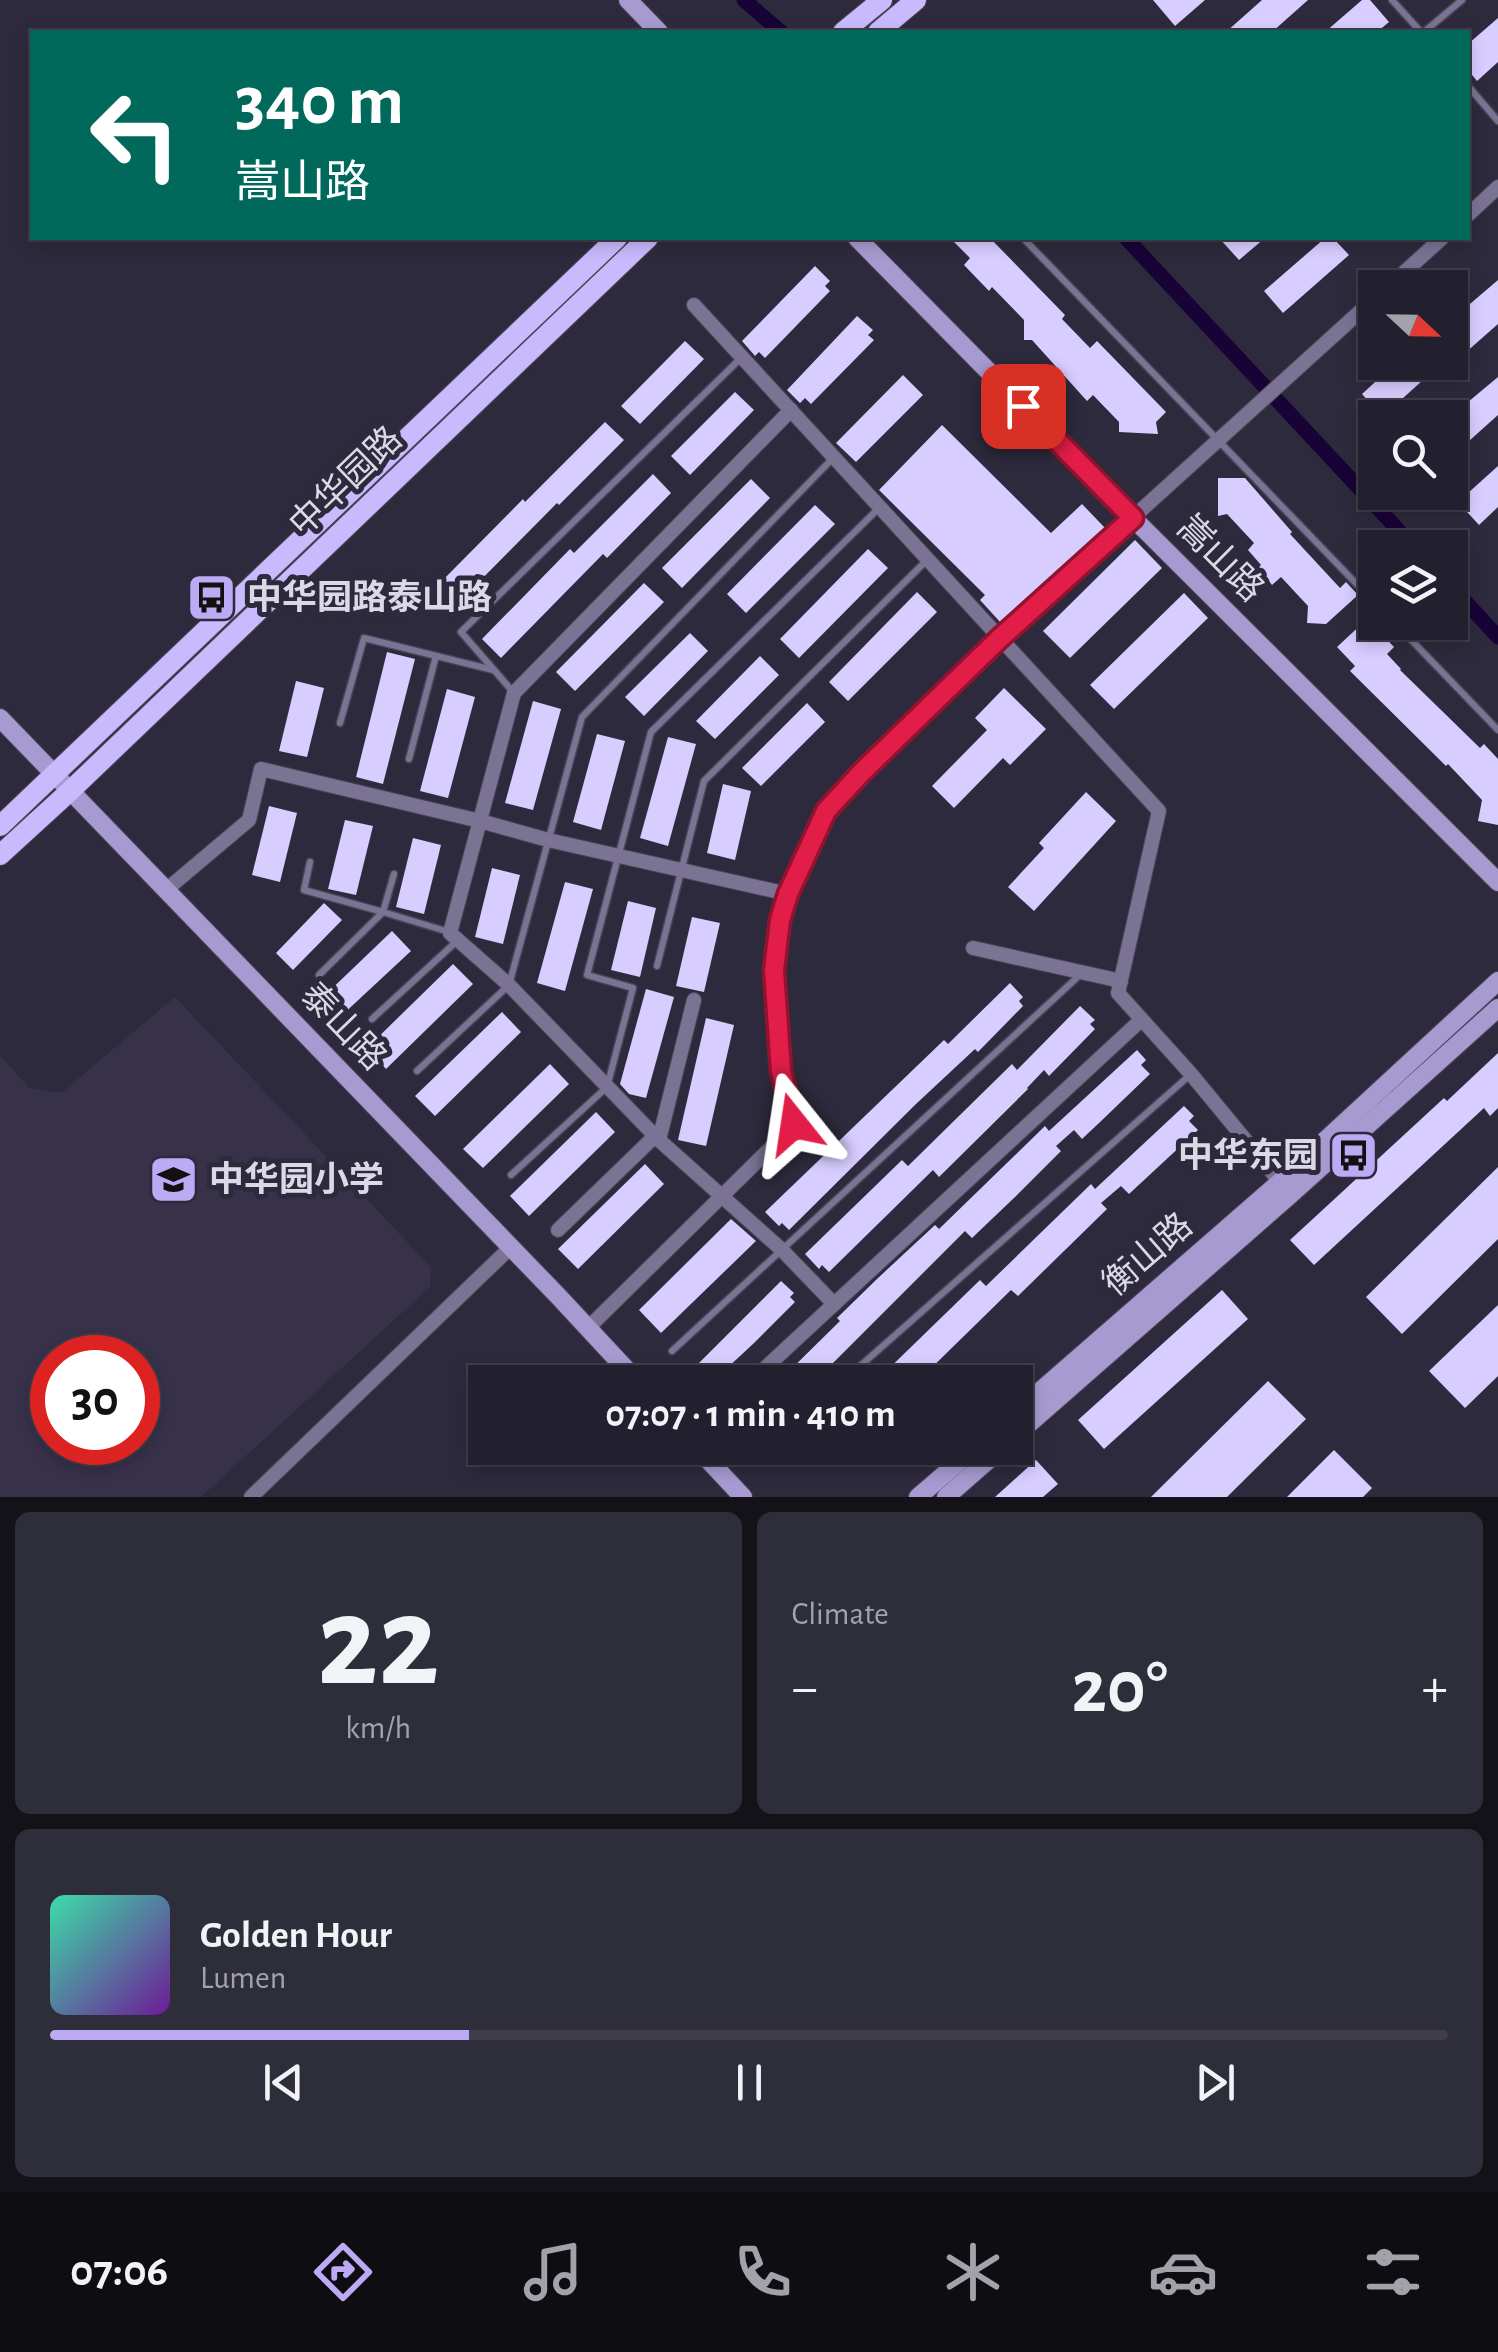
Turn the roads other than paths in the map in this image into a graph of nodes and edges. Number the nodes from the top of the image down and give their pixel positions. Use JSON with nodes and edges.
{"nodes":[{"id":1,"x":628,"y":0,"type":"edge"},
{"id":2,"x":882,"y":0,"type":"edge"},
{"id":3,"x":916,"y":0,"type":"edge"},
{"id":4,"x":1392,"y":0,"type":"edge"},
{"id":5,"x":1462,"y":0,"type":"edge"},
{"id":6,"x":657,"y":30,"type":"edge"},
{"id":7,"x":846,"y":30,"type":"edge"},
{"id":8,"x":880,"y":30,"type":"edge"},
{"id":9,"x":1420,"y":30,"type":"edge"},
{"id":10,"x":1424,"y":30,"type":"edge"},
{"id":11,"x":1470,"y":88,"type":"edge"},
{"id":12,"x":1498,"y":120,"type":"edge"},
{"id":13,"x":1498,"y":187,"type":"edge"},
{"id":14,"x":1470,"y":213,"type":"edge"},
{"id":15,"x":616,"y":240,"type":"edge"},
{"id":16,"x":646,"y":240,"type":"edge"},
{"id":17,"x":860,"y":240,"type":"edge"},
{"id":18,"x":1024,"y":240,"type":"edge"},
{"id":19,"x":1440,"y":240,"type":"edge"},
{"id":20,"x":1407,"y":270,"type":"edge"},
{"id":21,"x":694,"y":305,"type":"dead end"},
{"id":22,"x":1358,"y":313,"type":"edge"},
{"id":23,"x":742,"y":357,"type":"junction"},
{"id":24,"x":790,"y":410,"type":"junction"},
{"id":25,"x":1218,"y":441,"type":"junction"},
{"id":26,"x":834,"y":458,"type":"junction"},
{"id":27,"x":880,"y":507,"type":"junction"},
{"id":28,"x":1133,"y":518,"type":"junction"},
{"id":29,"x":928,"y":560,"type":"junction"},
{"id":30,"x":1358,"y":585,"type":"edge"},
{"id":31,"x":1000,"y":638,"type":"junction"},
{"id":32,"x":1411,"y":640,"type":"edge"},
{"id":33,"x":436,"y":656,"type":"junction"},
{"id":34,"x":494,"y":671,"type":"junction"},
{"id":35,"x":514,"y":694,"type":"junction"},
{"id":36,"x":0,"y":718,"type":"edge"},
{"id":37,"x":340,"y":723,"type":"dead end"},
{"id":38,"x":1498,"y":730,"type":"edge"},
{"id":39,"x":409,"y":760,"type":"dead end"},
{"id":40,"x":63,"y":783,"type":"junction"},
{"id":41,"x":480,"y":821,"type":"junction"},
{"id":42,"x":0,"y":826,"type":"edge"},
{"id":43,"x":548,"y":840,"type":"junction"},
{"id":44,"x":0,"y":855,"type":"edge"},
{"id":45,"x":618,"y":855,"type":"junction"},
{"id":46,"x":310,"y":862,"type":"dead end"},
{"id":47,"x":681,"y":870,"type":"junction"},
{"id":48,"x":394,"y":874,"type":"dead end"},
{"id":49,"x":1498,"y":882,"type":"edge"},
{"id":50,"x":166,"y":890,"type":"junction"},
{"id":51,"x":788,"y":894,"type":"junction"},
{"id":52,"x":383,"y":912,"type":"junction"},
{"id":53,"x":454,"y":936,"type":"junction"},
{"id":54,"x":973,"y":948,"type":"dead end"},
{"id":55,"x":657,"y":966,"type":"dead end"},
{"id":56,"x":1082,"y":972,"type":"junction"},
{"id":57,"x":319,"y":975,"type":"dead end"},
{"id":58,"x":1121,"y":981,"type":"junction"},
{"id":59,"x":1498,"y":981,"type":"edge"},
{"id":60,"x":509,"y":985,"type":"junction"},
{"id":61,"x":694,"y":1000,"type":"dead end"},
{"id":62,"x":1498,"y":1008,"type":"edge"},
{"id":63,"x":372,"y":1020,"type":"dead end"},
{"id":64,"x":1142,"y":1020,"type":"junction"},
{"id":65,"x":417,"y":1072,"type":"dead end"},
{"id":66,"x":1191,"y":1074,"type":"junction"},
{"id":67,"x":607,"y":1087,"type":"junction"},
{"id":68,"x":657,"y":1138,"type":"junction"},
{"id":69,"x":511,"y":1175,"type":"dead end"},
{"id":70,"x":1280,"y":1182,"type":"junction"},
{"id":71,"x":722,"y":1196,"type":"junction"},
{"id":72,"x":558,"y":1230,"type":"dead end"},
{"id":73,"x":511,"y":1247,"type":"junction"},
{"id":74,"x":782,"y":1250,"type":"junction"},
{"id":75,"x":834,"y":1304,"type":"junction"},
{"id":76,"x":588,"y":1328,"type":"junction"},
{"id":77,"x":672,"y":1351,"type":"dead end"},
{"id":78,"x":622,"y":1365,"type":"edge"},
{"id":79,"x":768,"y":1365,"type":"edge"},
{"id":80,"x":861,"y":1365,"type":"edge"},
{"id":81,"x":1033,"y":1397,"type":"edge"},
{"id":82,"x":1033,"y":1420,"type":"edge"},
{"id":83,"x":713,"y":1465,"type":"edge"},
{"id":84,"x":955,"y":1465,"type":"edge"},
{"id":85,"x":983,"y":1465,"type":"edge"},
{"id":86,"x":251,"y":1497,"type":"edge"},
{"id":87,"x":742,"y":1497,"type":"edge"},
{"id":88,"x":918,"y":1497,"type":"edge"},
{"id":89,"x":946,"y":1497,"type":"edge"}],
"edges":[{"from":1,"to":6,"type":"street"},
{"from":2,"to":7,"type":"main road"},
{"from":3,"to":8,"type":"main road"},
{"from":4,"to":9,"type":"lane"},
{"from":5,"to":10,"type":"lane"},
{"from":11,"to":12,"type":"lane"},
{"from":13,"to":14,"type":"street"},
{"from":15,"to":40,"type":"main road","name":"中华园路"},
{"from":16,"to":40,"type":"main road","name":"中华园路"},
{"from":17,"to":28,"type":"street","name":"嵩山路"},
{"from":18,"to":25,"type":"lane"},
{"from":19,"to":20,"type":"street"},
{"from":21,"to":23,"type":"street"},
{"from":22,"to":25,"type":"street"},
{"from":23,"to":24,"type":"street"},
{"from":23,"to":34,"type":"lane"},
{"from":24,"to":26,"type":"street"},
{"from":24,"to":35,"type":"street"},
{"from":25,"to":28,"type":"street"},
{"from":25,"to":30,"type":"lane"},
{"from":26,"to":27,"type":"street"},
{"from":26,"to":43,"type":"lane"},
{"from":27,"to":29,"type":"street"},
{"from":27,"to":45,"type":"lane"},
{"from":28,"to":31,"type":"street"},
{"from":28,"to":49,"type":"street","name":"嵩山路"},
{"from":29,"to":31,"type":"street"},
{"from":29,"to":47,"type":"lane"},
{"from":31,"to":51,"type":"street"},
{"from":31,"to":58,"type":"street"},
{"from":32,"to":38,"type":"lane"},
{"from":33,"to":34,"type":"lane"},
{"from":33,"to":37,"type":"lane"},
{"from":33,"to":39,"type":"lane"},
{"from":34,"to":35,"type":"lane"},
{"from":35,"to":41,"type":"street"},
{"from":36,"to":40,"type":"street","name":"泰山路"},
{"from":40,"to":42,"type":"main road","name":"中华园路"},
{"from":40,"to":44,"type":"main road","name":"中华园路"},
{"from":40,"to":50,"type":"street","name":"泰山路"},
{"from":41,"to":43,"type":"street"},
{"from":41,"to":50,"type":"street"},
{"from":41,"to":53,"type":"street"},
{"from":43,"to":45,"type":"street"},
{"from":43,"to":60,"type":"lane"},
{"from":45,"to":47,"type":"street"},
{"from":45,"to":67,"type":"lane"},
{"from":46,"to":52,"type":"lane"},
{"from":47,"to":51,"type":"street"},
{"from":47,"to":55,"type":"lane"},
{"from":48,"to":52,"type":"lane"},
{"from":50,"to":73,"type":"street","name":"泰山路"},
{"from":51,"to":71,"type":"street"},
{"from":52,"to":53,"type":"lane"},
{"from":52,"to":57,"type":"lane"},
{"from":53,"to":60,"type":"street"},
{"from":53,"to":63,"type":"lane"},
{"from":54,"to":56,"type":"street"},
{"from":56,"to":58,"type":"street"},
{"from":56,"to":74,"type":"lane"},
{"from":58,"to":64,"type":"street"},
{"from":59,"to":70,"type":"street","name":"衡山路"},
{"from":60,"to":65,"type":"lane"},
{"from":60,"to":67,"type":"street"},
{"from":61,"to":68,"type":"street"},
{"from":62,"to":82,"type":"street","name":"衡山路"},
{"from":64,"to":66,"type":"street"},
{"from":64,"to":75,"type":"street"},
{"from":66,"to":70,"type":"street"},
{"from":66,"to":80,"type":"lane"},
{"from":67,"to":68,"type":"street"},
{"from":67,"to":69,"type":"lane"},
{"from":68,"to":71,"type":"street"},
{"from":68,"to":72,"type":"street"},
{"from":70,"to":81,"type":"street","name":"衡山路"},
{"from":71,"to":74,"type":"street"},
{"from":71,"to":76,"type":"street"},
{"from":73,"to":76,"type":"street","name":"泰山路"},
{"from":73,"to":86,"type":"street"},
{"from":74,"to":75,"type":"street"},
{"from":74,"to":77,"type":"lane"},
{"from":75,"to":79,"type":"street"},
{"from":76,"to":78,"type":"street","name":"泰山路"},
{"from":83,"to":87,"type":"street"},
{"from":84,"to":88,"type":"street"},
{"from":85,"to":89,"type":"street"}]}
